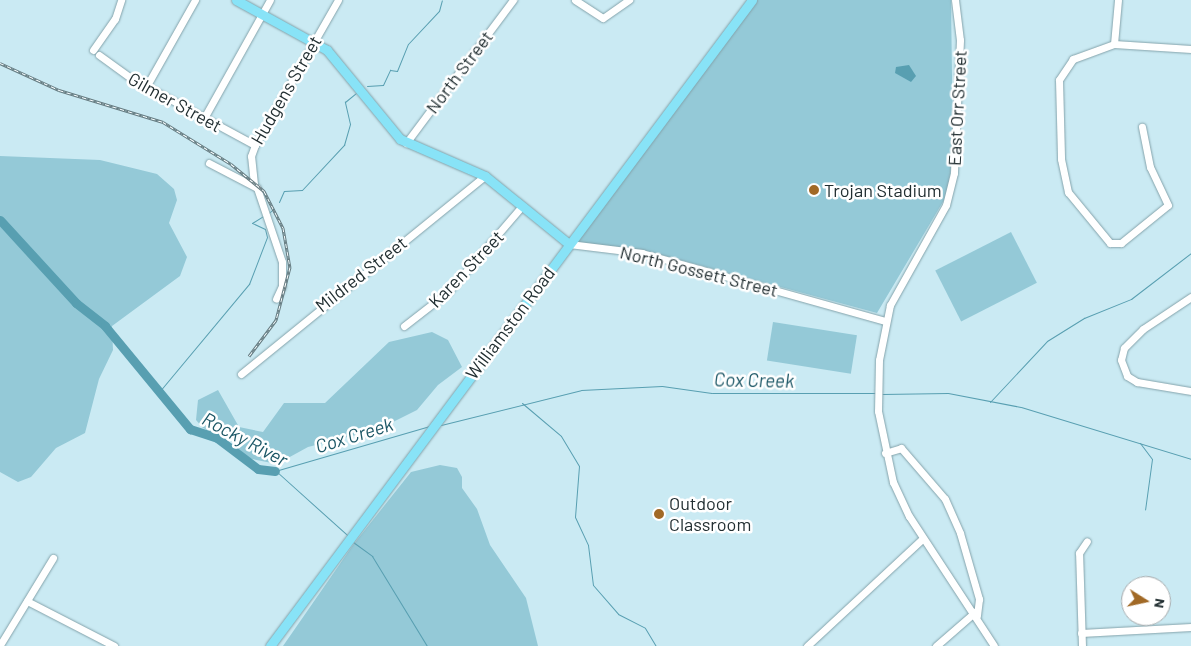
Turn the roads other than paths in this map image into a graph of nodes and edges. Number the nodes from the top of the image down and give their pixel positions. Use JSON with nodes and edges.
{"nodes":[{"id":1,"x":122,"y":0,"type":"edge"},
{"id":2,"x":195,"y":0,"type":"edge"},
{"id":3,"x":236,"y":0,"type":"edge"},
{"id":4,"x":270,"y":0,"type":"edge"},
{"id":5,"x":338,"y":0,"type":"edge"},
{"id":6,"x":513,"y":0,"type":"edge"},
{"id":7,"x":576,"y":0,"type":"edge"},
{"id":8,"x":629,"y":0,"type":"edge"},
{"id":9,"x":752,"y":0,"type":"edge"},
{"id":10,"x":955,"y":0,"type":"edge"},
{"id":11,"x":1118,"y":0,"type":"edge"},
{"id":12,"x":262,"y":14,"type":"junction"},
{"id":13,"x":315,"y":41,"type":"junction"},
{"id":14,"x":1114,"y":44,"type":"junction"},
{"id":15,"x":1191,"y":49,"type":"edge"},
{"id":16,"x":92,"y":50,"type":"dead end"},
{"id":17,"x":98,"y":56,"type":"dead end"},
{"id":18,"x":146,"y":87,"type":"junction"},
{"id":19,"x":204,"y":118,"type":"junction"},
{"id":20,"x":1142,"y":127,"type":"dead end"},
{"id":21,"x":406,"y":143,"type":"junction"},
{"id":22,"x":255,"y":145,"type":"junction"},
{"id":23,"x":208,"y":163,"type":"dead end"},
{"id":24,"x":485,"y":176,"type":"junction"},
{"id":25,"x":254,"y":184,"type":"junction"},
{"id":26,"x":522,"y":206,"type":"junction"},
{"id":27,"x":569,"y":244,"type":"junction"},
{"id":28,"x":1191,"y":297,"type":"edge"},
{"id":29,"x":276,"y":299,"type":"dead end"},
{"id":30,"x":885,"y":321,"type":"junction"},
{"id":31,"x":404,"y":326,"type":"dead end"},
{"id":32,"x":241,"y":374,"type":"dead end"},
{"id":33,"x":1191,"y":391,"type":"edge"},
{"id":34,"x":885,"y":453,"type":"junction"},
{"id":35,"x":922,"y":539,"type":"junction"},
{"id":36,"x":1087,"y":541,"type":"dead end"},
{"id":37,"x":53,"y":558,"type":"dead end"},
{"id":38,"x":27,"y":601,"type":"junction"},
{"id":39,"x":976,"y":614,"type":"junction"},
{"id":40,"x":1191,"y":627,"type":"edge"},
{"id":41,"x":1081,"y":633,"type":"junction"},
{"id":42,"x":0,"y":644,"type":"edge"},
{"id":43,"x":114,"y":646,"type":"edge"},
{"id":44,"x":270,"y":646,"type":"edge"},
{"id":45,"x":807,"y":646,"type":"edge"},
{"id":46,"x":936,"y":646,"type":"edge"},
{"id":47,"x":994,"y":646,"type":"edge"},
{"id":48,"x":1082,"y":646,"type":"edge"}],
"edges":[{"from":1,"to":16,"type":"street"},
{"from":2,"to":18,"type":"street"},
{"from":3,"to":12,"type":"main road"},
{"from":4,"to":12,"type":"street"},
{"from":5,"to":13,"type":"street","name":"Hudgens Street"},
{"from":6,"to":21,"type":"street","name":"North Street"},
{"from":7,"to":8,"type":"street"},
{"from":9,"to":27,"type":"main road","name":"Williamston Road"},
{"from":10,"to":30,"type":"street","name":"East Orr Street"},
{"from":11,"to":14,"type":"street"},
{"from":12,"to":13,"type":"main road"},
{"from":12,"to":19,"type":"street"},
{"from":13,"to":21,"type":"main road"},
{"from":13,"to":22,"type":"street","name":"Hudgens Street"},
{"from":14,"to":15,"type":"street"},
{"from":14,"to":20,"type":"street"},
{"from":17,"to":18,"type":"street","name":"Gilmer Street"},
{"from":18,"to":19,"type":"street","name":"Gilmer Street"},
{"from":19,"to":22,"type":"street","name":"Gilmer Street"},
{"from":21,"to":24,"type":"main road"},
{"from":22,"to":25,"type":"street","name":"Hudgens Street"},
{"from":23,"to":25,"type":"street"},
{"from":24,"to":26,"type":"main road"},
{"from":24,"to":32,"type":"street","name":"Mildred Street"},
{"from":25,"to":29,"type":"street","name":"Hudgens Street"},
{"from":26,"to":27,"type":"main road"},
{"from":26,"to":31,"type":"street","name":"Karen Street"},
{"from":27,"to":30,"type":"street","name":"North Gossett Street"},
{"from":27,"to":44,"type":"main road","name":"Williamston Road"},
{"from":28,"to":33,"type":"street"},
{"from":30,"to":34,"type":"street","name":"East Orr Street"},
{"from":34,"to":35,"type":"street","name":"East Orr Street"},
{"from":34,"to":39,"type":"street"},
{"from":35,"to":39,"type":"street","name":"East Orr Street"},
{"from":35,"to":45,"type":"street"},
{"from":36,"to":41,"type":"street"},
{"from":37,"to":38,"type":"street"},
{"from":38,"to":42,"type":"street"},
{"from":38,"to":43,"type":"street"},
{"from":39,"to":46,"type":"street"},
{"from":39,"to":47,"type":"street","name":"East Orr Street"},
{"from":40,"to":41,"type":"street"},
{"from":41,"to":48,"type":"street"}]}
